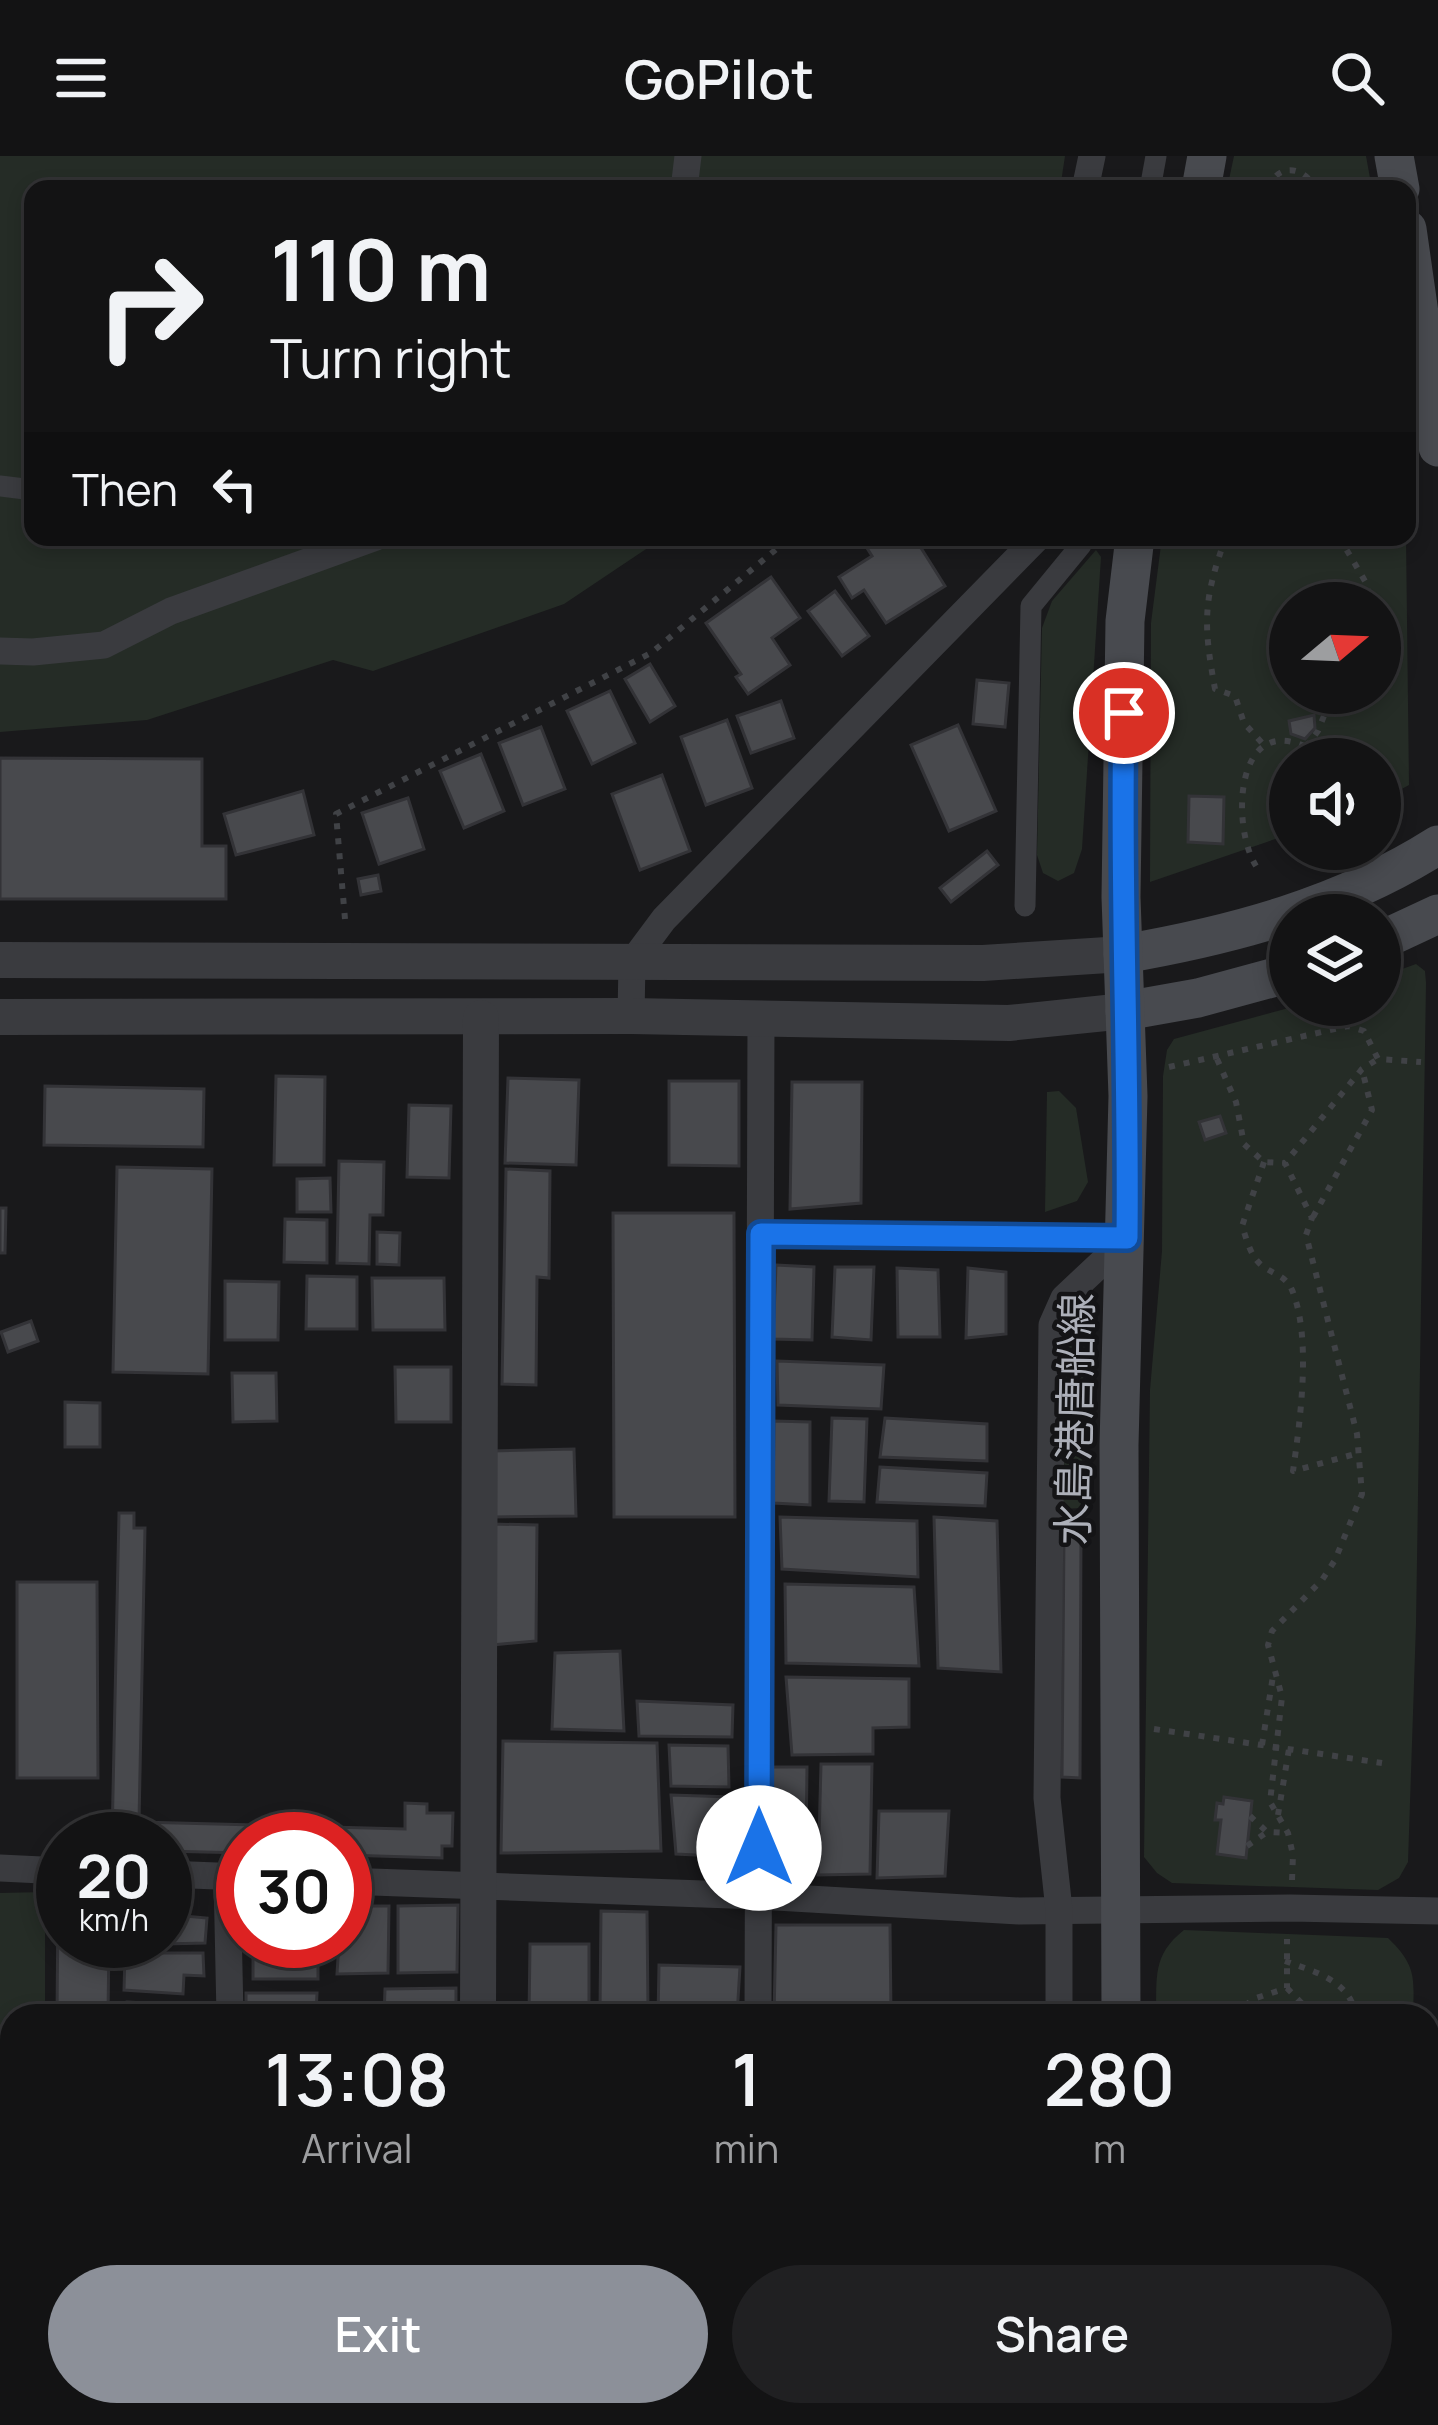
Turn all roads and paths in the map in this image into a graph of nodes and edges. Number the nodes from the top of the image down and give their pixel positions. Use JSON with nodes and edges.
{"nodes":[{"id":1,"x":1272,"y":180,"type":"edge"},
{"id":2,"x":1309,"y":180,"type":"edge"},
{"id":3,"x":1416,"y":292,"type":"edge"},
{"id":4,"x":1438,"y":447,"type":"edge"},
{"id":5,"x":351,"y":546,"type":"edge"},
{"id":6,"x":780,"y":546,"type":"edge"},
{"id":7,"x":1029,"y":546,"type":"edge"},
{"id":8,"x":1080,"y":546,"type":"edge"},
{"id":9,"x":1134,"y":546,"type":"edge"},
{"id":10,"x":1223,"y":546,"type":"edge"},
{"id":11,"x":1344,"y":546,"type":"edge"},
{"id":12,"x":1365,"y":582,"type":"edge"},
{"id":13,"x":0,"y":650,"type":"edge"},
{"id":14,"x":1269,"y":743,"type":"edge"},
{"id":15,"x":1263,"y":744,"type":"junction"},
{"id":16,"x":1438,"y":845,"type":"edge"},
{"id":17,"x":1256,"y":866,"type":"dead end"},
{"id":18,"x":1025,"y":906,"type":"dead end"},
{"id":19,"x":1438,"y":914,"type":"edge"},
{"id":20,"x":345,"y":919,"type":"dead end"},
{"id":21,"x":1401,"y":931,"type":"edge"},
{"id":22,"x":1123,"y":954,"type":"junction"},
{"id":23,"x":0,"y":960,"type":"edge"},
{"id":24,"x":632,"y":962,"type":"junction"},
{"id":25,"x":1269,"y":979,"type":"edge"},
{"id":26,"x":1125,"y":1012,"type":"junction"},
{"id":27,"x":632,"y":1016,"type":"junction"},
{"id":28,"x":0,"y":1017,"type":"edge"},
{"id":29,"x":482,"y":1018,"type":"junction"},
{"id":30,"x":761,"y":1018,"type":"junction"},
{"id":31,"x":1217,"y":1059,"type":"junction"},
{"id":32,"x":1378,"y":1059,"type":"junction"},
{"id":33,"x":1421,"y":1062,"type":"dead end"},
{"id":34,"x":1169,"y":1067,"type":"dead end"},
{"id":35,"x":1362,"y":1069,"type":"junction"},
{"id":36,"x":1264,"y":1162,"type":"junction"},
{"id":37,"x":1285,"y":1163,"type":"junction"},
{"id":38,"x":1312,"y":1219,"type":"junction"},
{"id":39,"x":761,"y":1234,"type":"junction"},
{"id":40,"x":1127,"y":1238,"type":"junction"},
{"id":41,"x":1359,"y":1453,"type":"junction"},
{"id":42,"x":1274,"y":1672,"type":"junction"},
{"id":43,"x":1152,"y":1729,"type":"dead end"},
{"id":44,"x":1262,"y":1745,"type":"junction"},
{"id":45,"x":1289,"y":1749,"type":"junction"},
{"id":46,"x":1382,"y":1763,"type":"dead end"},
{"id":47,"x":1278,"y":1815,"type":"junction"},
{"id":48,"x":1250,"y":1816,"type":"dead end"},
{"id":49,"x":1268,"y":1832,"type":"junction"},
{"id":50,"x":1288,"y":1833,"type":"junction"},
{"id":51,"x":1247,"y":1846,"type":"dead end"},
{"id":52,"x":0,"y":1868,"type":"edge"},
{"id":53,"x":36,"y":1869,"type":"edge"},
{"id":54,"x":372,"y":1882,"type":"edge"},
{"id":55,"x":478,"y":1886,"type":"junction"},
{"id":56,"x":1291,"y":1890,"type":"dead end"},
{"id":57,"x":759,"y":1896,"type":"junction"},
{"id":58,"x":1060,"y":1910,"type":"junction"},
{"id":59,"x":1120,"y":1910,"type":"junction"},
{"id":60,"x":1438,"y":1911,"type":"edge"},
{"id":61,"x":1288,"y":1930,"type":"dead end"},
{"id":62,"x":1285,"y":1961,"type":"junction"},
{"id":63,"x":232,"y":1968,"type":"edge"},
{"id":64,"x":1287,"y":1988,"type":"junction"},
{"id":65,"x":230,"y":2004,"type":"edge"},
{"id":66,"x":478,"y":2004,"type":"edge"},
{"id":67,"x":758,"y":2004,"type":"edge"},
{"id":68,"x":1059,"y":2004,"type":"edge"},
{"id":69,"x":1120,"y":2004,"type":"edge"},
{"id":70,"x":1247,"y":2004,"type":"edge"},
{"id":71,"x":1302,"y":2004,"type":"edge"},
{"id":72,"x":1354,"y":2004,"type":"edge"}],
"edges":[{"from":1,"to":2,"type":"path"},
{"from":3,"to":4,"type":"main road"},
{"from":5,"to":13,"type":"street"},
{"from":6,"to":20,"type":"path"},
{"from":7,"to":24,"type":"street"},
{"from":8,"to":18,"type":"street"},
{"from":9,"to":22,"type":"main road","name":"水島港唐船線"},
{"from":10,"to":15,"type":"path"},
{"from":11,"to":12,"type":"path"},
{"from":14,"to":15,"type":"path"},
{"from":15,"to":17,"type":"path"},
{"from":16,"to":22,"type":"main road"},
{"from":19,"to":21,"type":"main road"},
{"from":22,"to":24,"type":"street"},
{"from":22,"to":26,"type":"main road","name":"水島港唐船線"},
{"from":23,"to":24,"type":"street"},
{"from":24,"to":27,"type":"street"},
{"from":25,"to":26,"type":"main road"},
{"from":26,"to":30,"type":"street"},
{"from":26,"to":40,"type":"main road","name":"水島港唐船線"},
{"from":27,"to":29,"type":"street"},
{"from":27,"to":30,"type":"street"},
{"from":28,"to":29,"type":"street"},
{"from":29,"to":55,"type":"street"},
{"from":30,"to":39,"type":"street"},
{"from":31,"to":32,"type":"path"},
{"from":31,"to":34,"type":"path"},
{"from":31,"to":36,"type":"path"},
{"from":32,"to":33,"type":"path"},
{"from":32,"to":35,"type":"path"},
{"from":35,"to":37,"type":"path"},
{"from":35,"to":38,"type":"path"},
{"from":36,"to":37,"type":"path"},
{"from":36,"to":41,"type":"path"},
{"from":37,"to":38,"type":"path"},
{"from":38,"to":41,"type":"path"},
{"from":39,"to":40,"type":"street"},
{"from":39,"to":57,"type":"street"},
{"from":40,"to":58,"type":"street"},
{"from":40,"to":59,"type":"main road","name":"水島港唐船線"},
{"from":41,"to":42,"type":"path"},
{"from":42,"to":44,"type":"path"},
{"from":42,"to":47,"type":"path"},
{"from":43,"to":44,"type":"path"},
{"from":44,"to":45,"type":"path"},
{"from":45,"to":46,"type":"path"},
{"from":45,"to":47,"type":"path"},
{"from":47,"to":50,"type":"path"},
{"from":48,"to":49,"type":"path"},
{"from":49,"to":50,"type":"path"},
{"from":49,"to":51,"type":"path"},
{"from":50,"to":56,"type":"path"},
{"from":52,"to":53,"type":"street"},
{"from":54,"to":55,"type":"street"},
{"from":55,"to":57,"type":"street"},
{"from":55,"to":66,"type":"street"},
{"from":57,"to":58,"type":"street"},
{"from":57,"to":67,"type":"street"},
{"from":58,"to":59,"type":"street"},
{"from":58,"to":68,"type":"street"},
{"from":59,"to":60,"type":"street"},
{"from":59,"to":69,"type":"main road","name":"水島港唐船線"},
{"from":61,"to":62,"type":"path"},
{"from":62,"to":64,"type":"path"},
{"from":62,"to":72,"type":"path"},
{"from":63,"to":65,"type":"street"},
{"from":64,"to":70,"type":"path"},
{"from":64,"to":71,"type":"path"}]}
